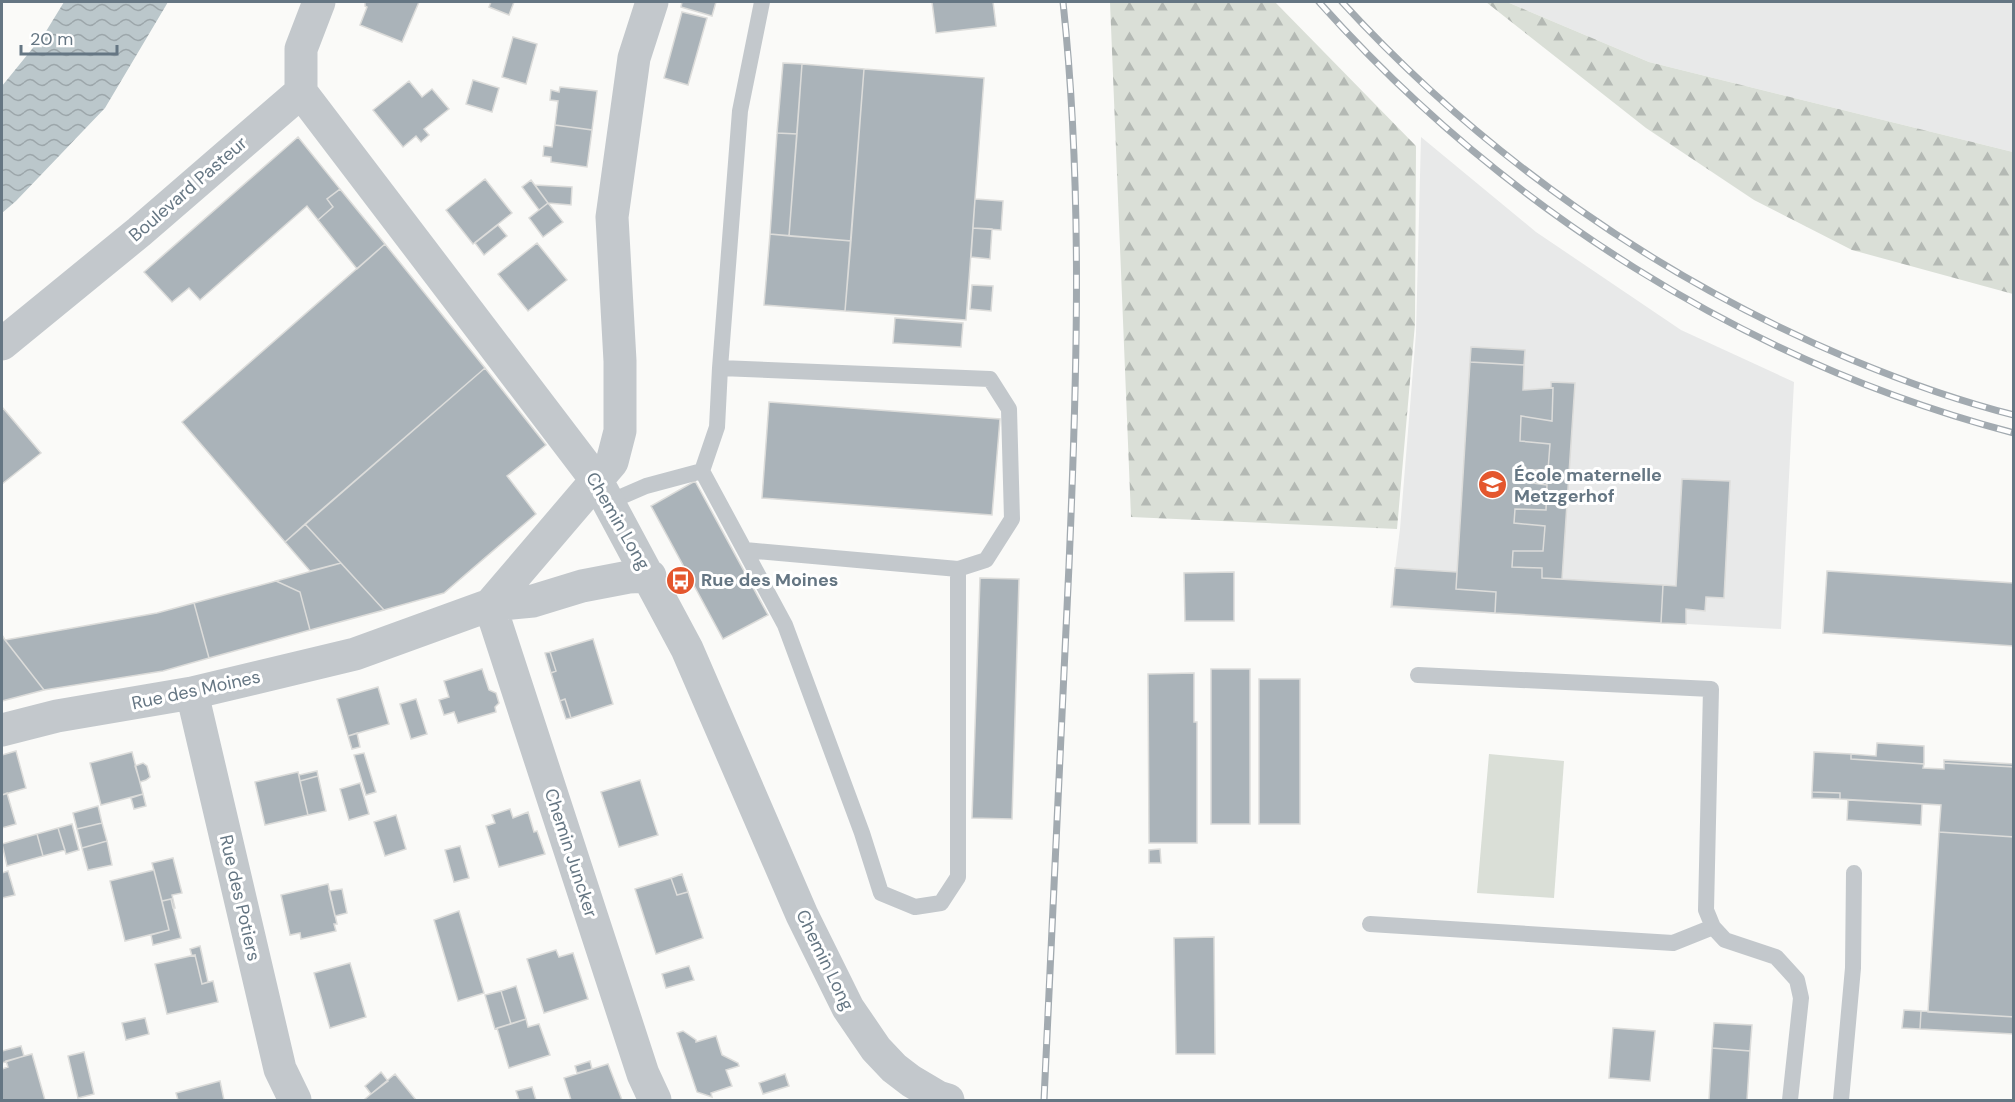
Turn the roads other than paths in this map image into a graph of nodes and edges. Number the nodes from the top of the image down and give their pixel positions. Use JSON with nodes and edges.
{"nodes":[{"id":1,"x":319,"y":2,"type":"edge"},
{"id":2,"x":652,"y":2,"type":"edge"},
{"id":3,"x":762,"y":2,"type":"edge"},
{"id":4,"x":301,"y":92,"type":"junction"},
{"id":5,"x":2,"y":344,"type":"edge"},
{"id":6,"x":720,"y":368,"type":"junction"},
{"id":7,"x":702,"y":471,"type":"junction"},
{"id":8,"x":603,"y":491,"type":"junction"},
{"id":9,"x":745,"y":550,"type":"junction"},
{"id":10,"x":958,"y":568,"type":"junction"},
{"id":11,"x":650,"y":576,"type":"junction"},
{"id":12,"x":490,"y":605,"type":"junction"},
{"id":13,"x":1418,"y":675,"type":"dead end"},
{"id":14,"x":192,"y":693,"type":"junction"},
{"id":15,"x":2,"y":730,"type":"edge"},
{"id":16,"x":1854,"y":873,"type":"dead end"},
{"id":17,"x":1370,"y":924,"type":"dead end"},
{"id":18,"x":1713,"y":927,"type":"junction"},
{"id":19,"x":295,"y":1101,"type":"edge"},
{"id":20,"x":655,"y":1101,"type":"edge"},
{"id":21,"x":948,"y":1101,"type":"edge"},
{"id":22,"x":1790,"y":1101,"type":"edge"},
{"id":23,"x":1841,"y":1101,"type":"edge"}],
"edges":[{"from":1,"to":4,"type":"street"},
{"from":2,"to":8,"type":"street","name":"Rue des Moines"},
{"from":3,"to":6,"type":"lane"},
{"from":4,"to":5,"type":"street","name":"Boulevard Pasteur"},
{"from":4,"to":8,"type":"street","name":"Chemin Long"},
{"from":6,"to":7,"type":"lane"},
{"from":6,"to":10,"type":"lane"},
{"from":7,"to":8,"type":"lane"},
{"from":7,"to":9,"type":"lane"},
{"from":8,"to":11,"type":"street","name":"Chemin Long"},
{"from":8,"to":12,"type":"street","name":"Rue des Moines"},
{"from":9,"to":10,"type":"lane"},
{"from":9,"to":10,"type":"lane"},
{"from":11,"to":12,"type":"street","name":"Rue des Moines"},
{"from":11,"to":21,"type":"street","name":"Chemin Long"},
{"from":12,"to":14,"type":"street","name":"Rue des Moines"},
{"from":12,"to":20,"type":"street","name":"Chemin Juncker"},
{"from":13,"to":18,"type":"lane"},
{"from":14,"to":15,"type":"street","name":"Rue des Moines"},
{"from":14,"to":19,"type":"street","name":"Rue des Potiers"},
{"from":16,"to":23,"type":"lane"},
{"from":17,"to":18,"type":"lane"},
{"from":18,"to":22,"type":"lane"}]}
